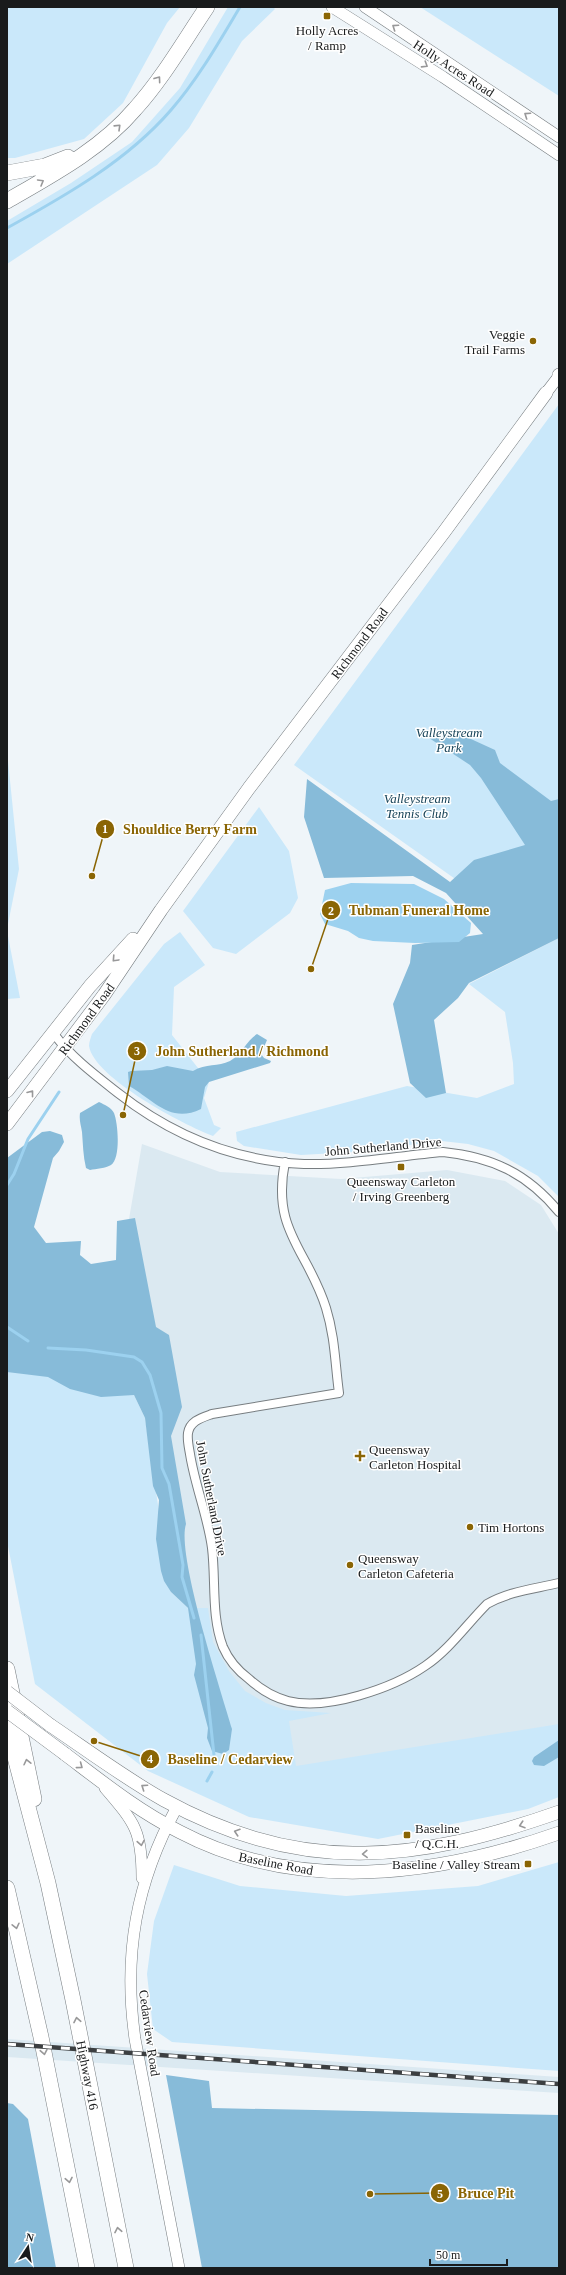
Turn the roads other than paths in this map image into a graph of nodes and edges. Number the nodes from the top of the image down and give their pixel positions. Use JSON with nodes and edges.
{"nodes":[{"id":1,"x":207,"y":7,"type":"edge"},
{"id":2,"x":332,"y":7,"type":"edge"},
{"id":3,"x":365,"y":7,"type":"edge"},
{"id":4,"x":559,"y":137,"type":"edge"},
{"id":5,"x":99,"y":142,"type":"junction"},
{"id":6,"x":559,"y":155,"type":"edge"},
{"id":7,"x":7,"y":173,"type":"edge"},
{"id":8,"x":7,"y":201,"type":"edge"},
{"id":9,"x":559,"y":376,"type":"edge"},
{"id":10,"x":546,"y":393,"type":"joint"},
{"id":11,"x":160,"y":910,"type":"junction"},
{"id":12,"x":54,"y":1034,"type":"junction"},
{"id":13,"x":65,"y":1049,"type":"junction"},
{"id":14,"x":7,"y":1091,"type":"edge"},
{"id":15,"x":7,"y":1124,"type":"edge"},
{"id":16,"x":285,"y":1162,"type":"junction"},
{"id":17,"x":559,"y":1212,"type":"edge"},
{"id":18,"x":559,"y":1583,"type":"edge"},
{"id":19,"x":7,"y":1670,"type":"edge"},
{"id":20,"x":7,"y":1692,"type":"edge"},
{"id":21,"x":7,"y":1711,"type":"edge"},
{"id":22,"x":7,"y":1727,"type":"edge"},
{"id":23,"x":96,"y":1777,"type":"junction"},
{"id":24,"x":177,"y":1807,"type":"junction"},
{"id":25,"x":559,"y":1812,"type":"edge"},
{"id":26,"x":167,"y":1825,"type":"junction"},
{"id":27,"x":559,"y":1833,"type":"edge"},
{"id":28,"x":48,"y":1883,"type":"junction"},
{"id":29,"x":7,"y":1888,"type":"edge"},
{"id":30,"x":142,"y":1888,"type":"junction"},
{"id":31,"x":87,"y":2268,"type":"edge"},
{"id":32,"x":126,"y":2268,"type":"edge"},
{"id":33,"x":178,"y":2268,"type":"edge"}],
"edges":[{"from":5,"to":1,"type":"highway","one_way":true},
{"from":2,"to":6,"type":"main road","name":"Holly Acres Road","one_way":true},
{"from":4,"to":3,"type":"main road","name":"Holly Acres Road","one_way":true},
{"from":5,"to":7,"type":"highway"},
{"from":8,"to":5,"type":"highway","one_way":true},
{"from":9,"to":10,"type":"main road","name":"Richmond Road"},
{"from":10,"to":11,"type":"main road","name":"Richmond Road"},
{"from":11,"to":12,"type":"main road","name":"Richmond Road","one_way":true},
{"from":11,"to":13,"type":"main road","name":"Richmond Road"},
{"from":12,"to":13,"type":"street","name":"John Sutherland Drive"},
{"from":12,"to":14,"type":"main road","name":"Richmond Road"},
{"from":15,"to":13,"type":"main road","name":"Richmond Road","one_way":true},
{"from":13,"to":16,"type":"street","name":"John Sutherland Drive"},
{"from":16,"to":17,"type":"street","name":"John Sutherland Drive"},
{"from":16,"to":18,"type":"street","name":"John Sutherland Drive"},
{"from":28,"to":19,"type":"highway","one_way":true},
{"from":24,"to":20,"type":"main road","name":"Baseline Road","one_way":true,"bridge":true},
{"from":21,"to":23,"type":"main road","name":"Baseline Road","one_way":true,"bridge":true},
{"from":22,"to":28,"type":"highway"},
{"from":23,"to":26,"type":"main road","name":"Baseline Road"},
{"from":23,"to":30,"type":"main road","one_way":true},
{"from":25,"to":24,"type":"main road","name":"Baseline Road","one_way":true},
{"from":24,"to":26,"type":"main road","name":"Cedarview Road"},
{"from":26,"to":27,"type":"main road","name":"Baseline Road"},
{"from":26,"to":30,"type":"main road","name":"Cedarview Road"},
{"from":32,"to":28,"type":"highway","name":"Highway 416","one_way":true},
{"from":29,"to":31,"type":"highway","one_way":true},
{"from":30,"to":33,"type":"main road","name":"Cedarview Road"}]}
